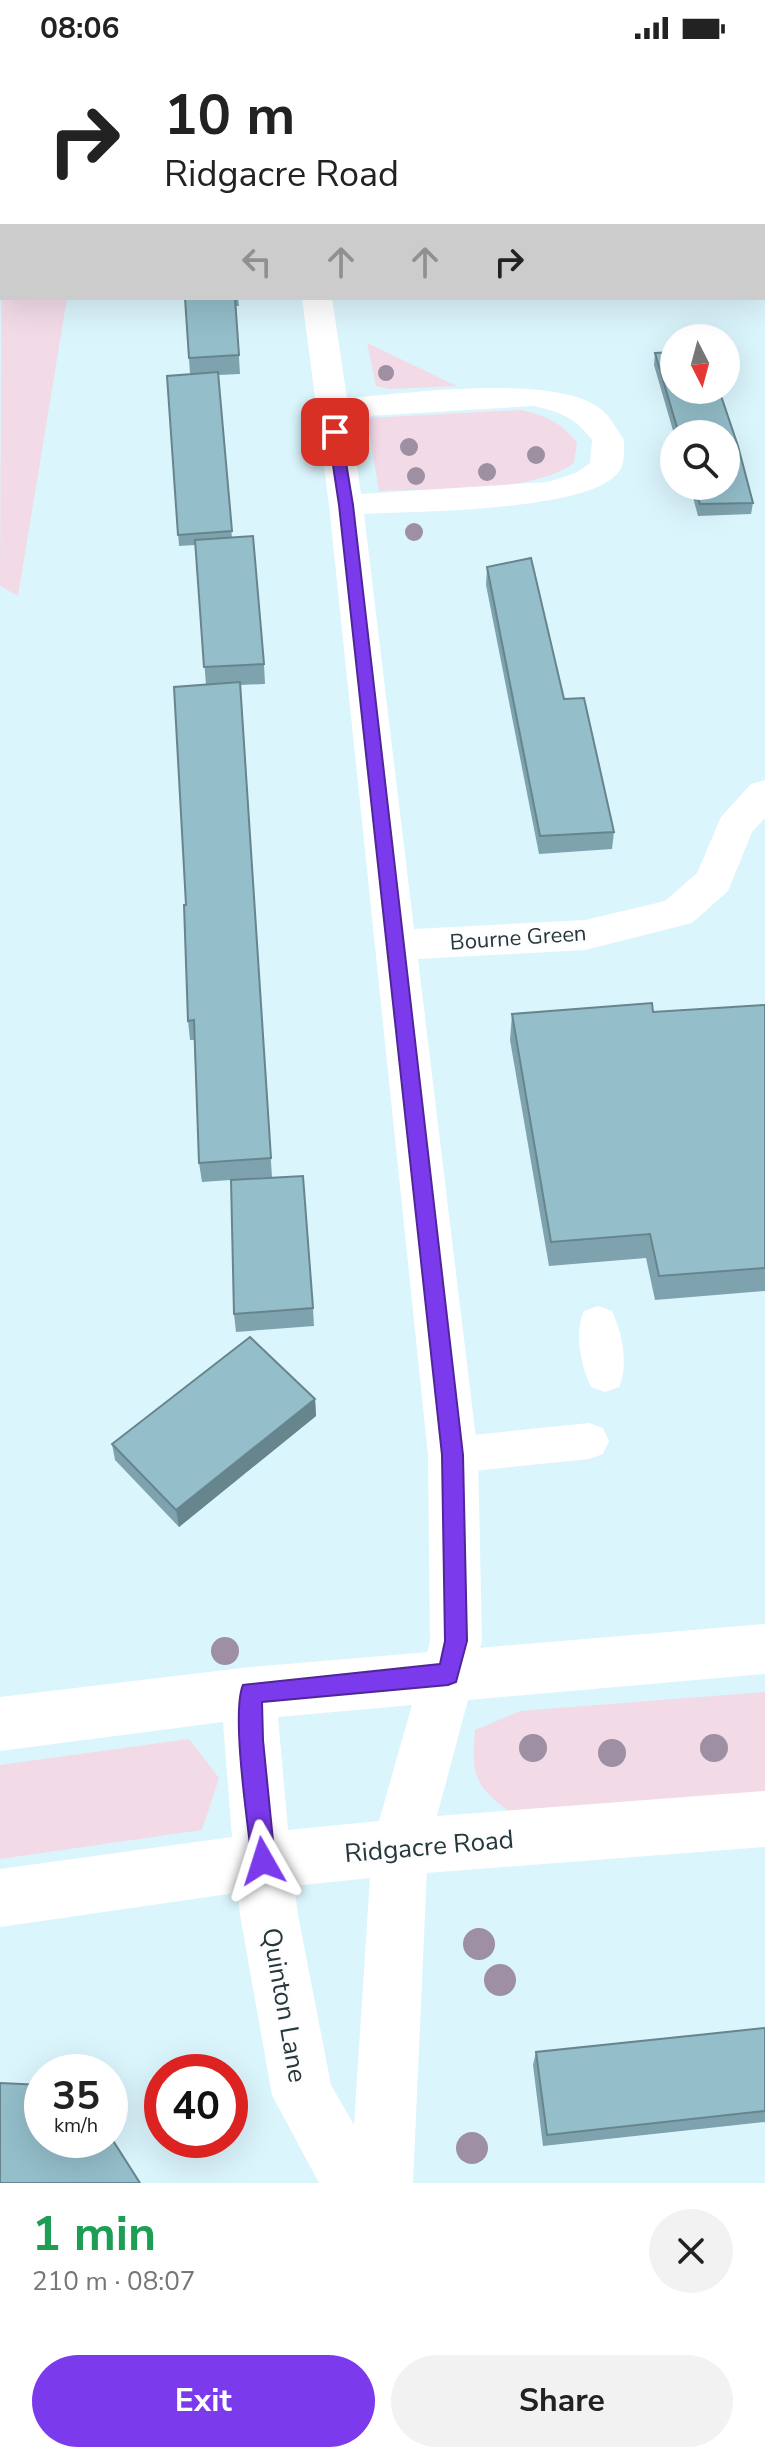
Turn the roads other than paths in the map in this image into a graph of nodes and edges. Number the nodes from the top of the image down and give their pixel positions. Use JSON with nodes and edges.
{"nodes":[{"id":1,"x":317,"y":300,"type":"edge"},
{"id":2,"x":331,"y":408,"type":"junction"},
{"id":3,"x":346,"y":505,"type":"junction"},
{"id":4,"x":765,"y":793,"type":"edge"},
{"id":5,"x":395,"y":945,"type":"junction"},
{"id":6,"x":598,"y":1323,"type":"dead end"},
{"id":7,"x":605,"y":1375,"type":"dead end"},
{"id":8,"x":589,"y":1441,"type":"dead end"},
{"id":9,"x":453,"y":1455,"type":"junction"},
{"id":10,"x":765,"y":1649,"type":"edge"},
{"id":11,"x":448,"y":1674,"type":"junction"},
{"id":12,"x":250,"y":1693,"type":"junction"},
{"id":13,"x":0,"y":1724,"type":"edge"},
{"id":14,"x":765,"y":1819,"type":"edge"},
{"id":15,"x":400,"y":1847,"type":"junction"},
{"id":16,"x":263,"y":1861,"type":"junction"},
{"id":17,"x":0,"y":1898,"type":"edge"},
{"id":18,"x":354,"y":2183,"type":"edge"},
{"id":19,"x":382,"y":2183,"type":"edge"}],
"edges":[{"from":1,"to":2,"type":"street"},
{"from":2,"to":3,"type":"street"},
{"from":2,"to":3,"type":"street"},
{"from":3,"to":5,"type":"street"},
{"from":4,"to":5,"type":"street","name":"Bourne Green"},
{"from":5,"to":9,"type":"street"},
{"from":6,"to":7,"type":"lane"},
{"from":8,"to":9,"type":"lane"},
{"from":9,"to":11,"type":"street"},
{"from":10,"to":11,"type":"street"},
{"from":11,"to":12,"type":"street"},
{"from":11,"to":15,"type":"street"},
{"from":12,"to":13,"type":"street"},
{"from":12,"to":16,"type":"street","name":"Quinton Lane"},
{"from":14,"to":15,"type":"street","name":"Ridgacre Road"},
{"from":15,"to":16,"type":"street","name":"Ridgacre Road"},
{"from":15,"to":19,"type":"street"},
{"from":16,"to":17,"type":"street","name":"Ridgacre Road"},
{"from":16,"to":18,"type":"street","name":"Quinton Lane"}]}
